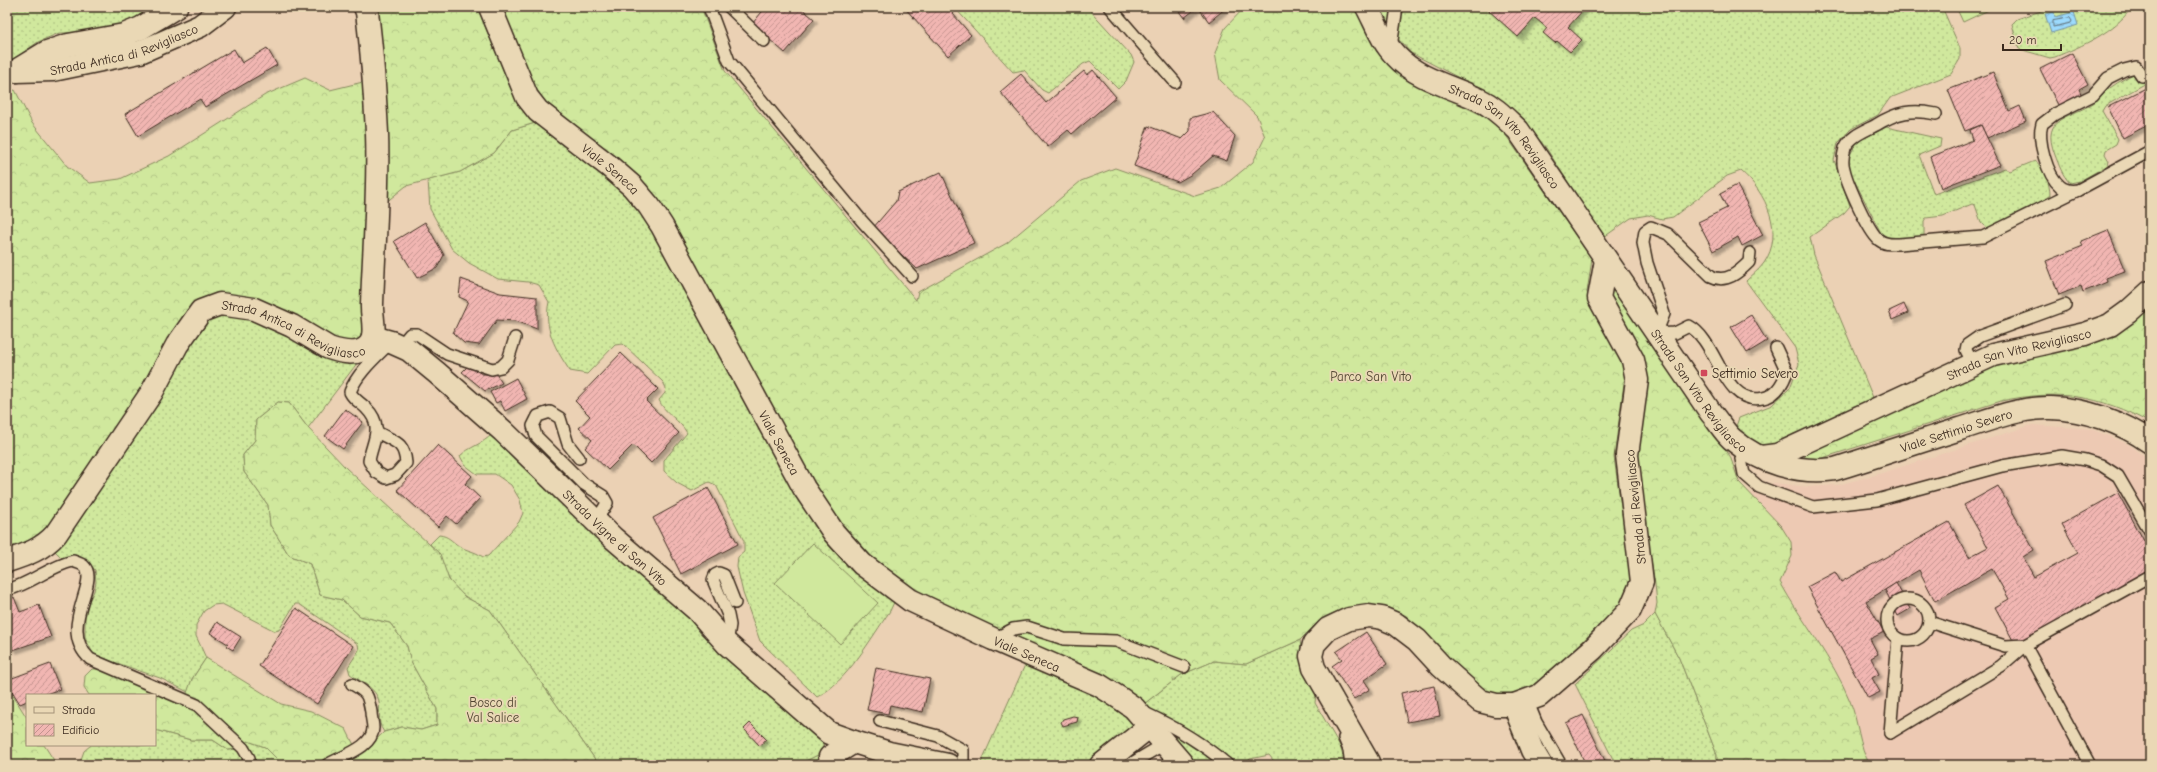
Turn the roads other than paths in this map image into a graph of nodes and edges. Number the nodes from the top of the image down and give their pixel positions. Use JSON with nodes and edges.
{"nodes":[{"id":1,"x":176,"y":7,"type":"edge"},
{"id":2,"x":225,"y":7,"type":"edge"},
{"id":3,"x":365,"y":7,"type":"edge"},
{"id":4,"x":490,"y":7,"type":"edge"},
{"id":5,"x":709,"y":7,"type":"edge"},
{"id":6,"x":729,"y":7,"type":"edge"},
{"id":7,"x":1110,"y":7,"type":"edge"},
{"id":8,"x":1367,"y":7,"type":"edge"},
{"id":9,"x":1398,"y":7,"type":"edge"},
{"id":10,"x":764,"y":41,"type":"dead end"},
{"id":11,"x":1390,"y":50,"type":"junction"},
{"id":12,"x":12,"y":74,"type":"edge"},
{"id":13,"x":2142,"y":76,"type":"dead end"},
{"id":14,"x":1175,"y":82,"type":"dead end"},
{"id":15,"x":1936,"y":114,"type":"dead end"},
{"id":16,"x":2150,"y":151,"type":"edge"},
{"id":17,"x":2078,"y":190,"type":"junction"},
{"id":18,"x":1750,"y":254,"type":"dead end"},
{"id":19,"x":1606,"y":260,"type":"junction"},
{"id":20,"x":912,"y":276,"type":"dead end"},
{"id":21,"x":2150,"y":292,"type":"edge"},
{"id":22,"x":2065,"y":305,"type":"dead end"},
{"id":23,"x":1656,"y":334,"type":"junction"},
{"id":24,"x":515,"y":338,"type":"dead end"},
{"id":25,"x":388,"y":342,"type":"junction"},
{"id":26,"x":1776,"y":348,"type":"dead end"},
{"id":27,"x":1973,"y":364,"type":"junction"},
{"id":28,"x":377,"y":432,"type":"dead end"},
{"id":29,"x":2150,"y":442,"type":"edge"},
{"id":30,"x":1753,"y":453,"type":"junction"},
{"id":31,"x":580,"y":458,"type":"dead end"},
{"id":32,"x":596,"y":520,"type":"junction"},
{"id":33,"x":2150,"y":531,"type":"edge"},
{"id":34,"x":7,"y":561,"type":"edge"},
{"id":35,"x":2150,"y":576,"type":"edge"},
{"id":36,"x":7,"y":590,"type":"edge"},
{"id":37,"x":735,"y":603,"type":"dead end"},
{"id":38,"x":1928,"y":622,"type":"junction"},
{"id":39,"x":993,"y":639,"type":"junction"},
{"id":40,"x":1898,"y":639,"type":"junction"},
{"id":41,"x":727,"y":644,"type":"junction"},
{"id":42,"x":2025,"y":645,"type":"junction"},
{"id":43,"x":1184,"y":667,"type":"dead end"},
{"id":44,"x":352,"y":684,"type":"dead end"},
{"id":45,"x":1521,"y":703,"type":"junction"},
{"id":46,"x":1134,"y":708,"type":"junction"},
{"id":47,"x":880,"y":721,"type":"dead end"},
{"id":48,"x":1149,"y":727,"type":"junction"},
{"id":49,"x":854,"y":742,"type":"junction"},
{"id":50,"x":1164,"y":744,"type":"junction"},
{"id":51,"x":830,"y":757,"type":"dead end"},
{"id":52,"x":887,"y":759,"type":"edge"},
{"id":53,"x":1363,"y":764,"type":"edge"},
{"id":54,"x":248,"y":765,"type":"edge"},
{"id":55,"x":327,"y":765,"type":"edge"},
{"id":56,"x":948,"y":765,"type":"edge"},
{"id":57,"x":963,"y":765,"type":"edge"},
{"id":58,"x":1101,"y":765,"type":"edge"},
{"id":59,"x":1129,"y":765,"type":"edge"},
{"id":60,"x":1183,"y":765,"type":"edge"},
{"id":61,"x":1228,"y":765,"type":"edge"},
{"id":62,"x":1541,"y":765,"type":"edge"},
{"id":63,"x":1561,"y":765,"type":"edge"},
{"id":64,"x":2090,"y":765,"type":"edge"}],
"edges":[{"from":1,"to":12,"type":"street"},
{"from":2,"to":12,"type":"street","name":"Strada Antica di Revigliasco"},
{"from":3,"to":25,"type":"street","name":"Strada Antica di Revigliasco"},
{"from":4,"to":39,"type":"street","name":"Viale Seneca"},
{"from":5,"to":20,"type":"lane"},
{"from":6,"to":10,"type":"lane"},
{"from":7,"to":14,"type":"lane"},
{"from":8,"to":11,"type":"street","name":"Strada San Vito Revigliasco"},
{"from":9,"to":11,"type":"lane"},
{"from":11,"to":19,"type":"street","name":"Strada San Vito Revigliasco"},
{"from":13,"to":17,"type":"lane"},
{"from":15,"to":17,"type":"lane"},
{"from":16,"to":17,"type":"lane"},
{"from":18,"to":23,"type":"lane"},
{"from":19,"to":23,"type":"street","name":"Strada San Vito Revigliasco"},
{"from":19,"to":45,"type":"street","name":"Strada di Revigliasco"},
{"from":21,"to":27,"type":"street","name":"Strada San Vito Revigliasco"},
{"from":22,"to":27,"type":"lane"},
{"from":23,"to":26,"type":"lane"},
{"from":23,"to":30,"type":"street","name":"Strada San Vito Revigliasco"},
{"from":24,"to":25,"type":"lane"},
{"from":25,"to":28,"type":"lane"},
{"from":25,"to":32,"type":"street","name":"Strada Vigne di San Vito"},
{"from":25,"to":34,"type":"street","name":"Strada Antica di Revigliasco"},
{"from":27,"to":30,"type":"street","name":"Strada San Vito Revigliasco"},
{"from":29,"to":30,"type":"street","name":"Viale Settimio Severo"},
{"from":30,"to":33,"type":"lane"},
{"from":31,"to":32,"type":"lane"},
{"from":32,"to":41,"type":"street","name":"Strada Vigne di San Vito"},
{"from":35,"to":42,"type":"lane"},
{"from":36,"to":54,"type":"lane"},
{"from":37,"to":41,"type":"lane"},
{"from":38,"to":40,"type":"lane"},
{"from":38,"to":40,"type":"lane"},
{"from":38,"to":42,"type":"lane"},
{"from":39,"to":43,"type":"lane"},
{"from":39,"to":46,"type":"street","name":"Viale Seneca"},
{"from":40,"to":42,"type":"lane"},
{"from":41,"to":49,"type":"street","name":"Strada Vigne di San Vito"},
{"from":42,"to":64,"type":"lane"},
{"from":44,"to":55,"type":"lane"},
{"from":45,"to":53,"type":"street","name":"Strada di Revigliasco"},
{"from":45,"to":62,"type":"street"},
{"from":45,"to":63,"type":"lane"},
{"from":46,"to":48,"type":"street","name":"Viale Seneca"},
{"from":46,"to":61,"type":"lane"},
{"from":47,"to":57,"type":"lane"},
{"from":48,"to":50,"type":"street","name":"Viale Seneca"},
{"from":48,"to":58,"type":"street"},
{"from":49,"to":51,"type":"street"},
{"from":49,"to":52,"type":"street","name":"Strada Vigne di San Vito"},
{"from":50,"to":59,"type":"lane"},
{"from":50,"to":60,"type":"street","name":"Viale Seneca"},
{"from":52,"to":56,"type":"street","name":"Strada Vigne di San Vito"}]}
